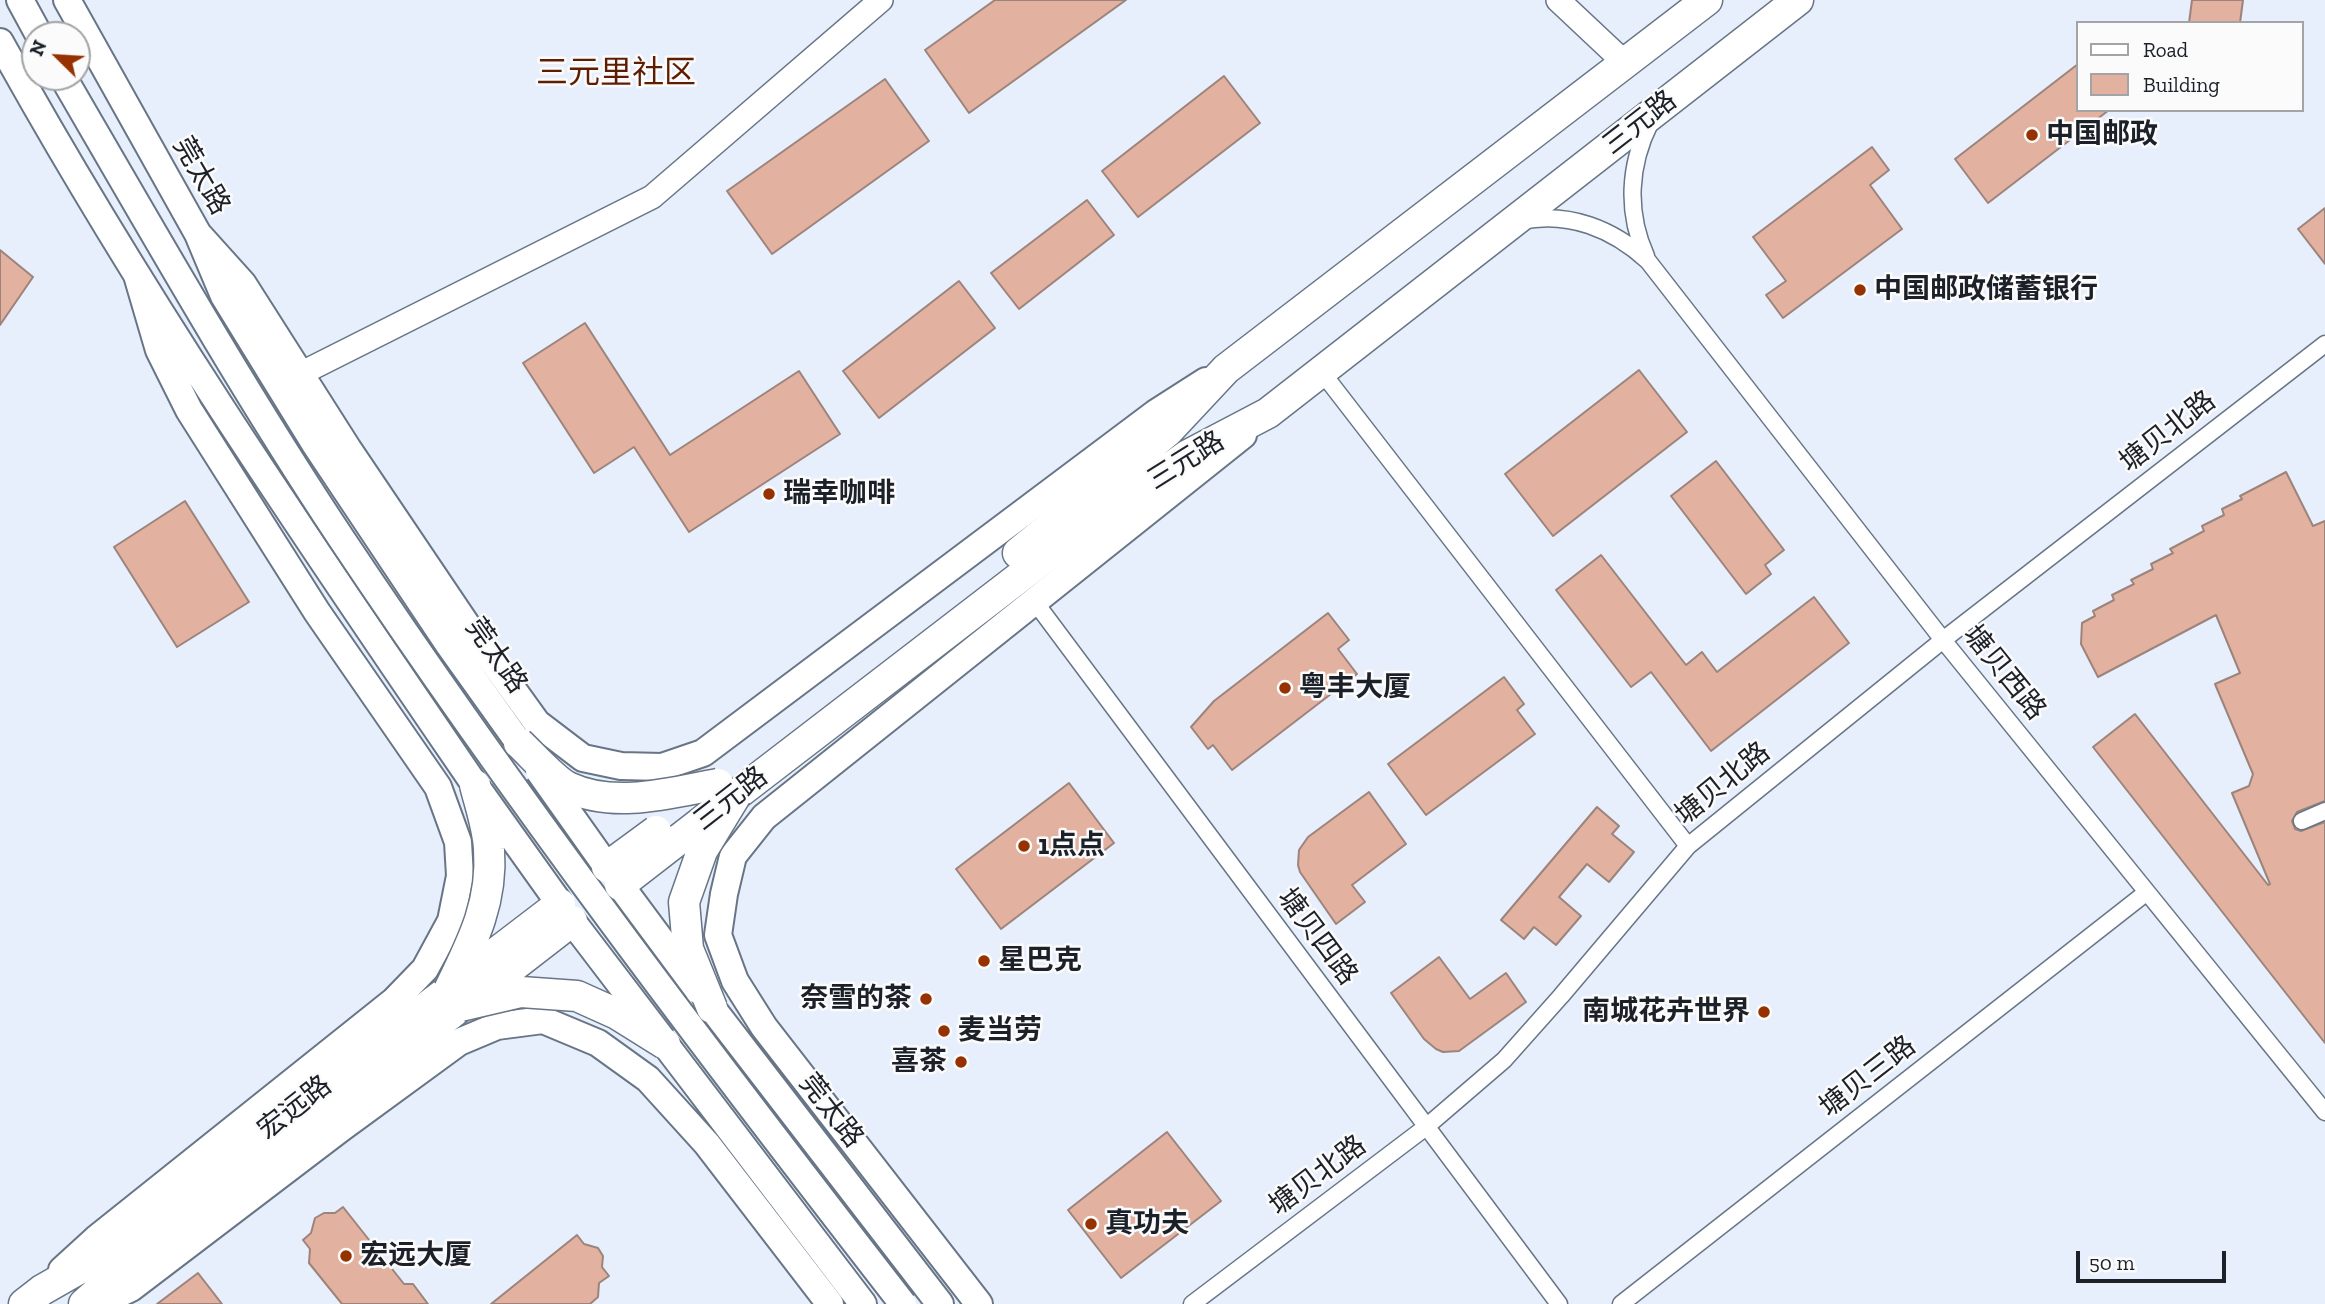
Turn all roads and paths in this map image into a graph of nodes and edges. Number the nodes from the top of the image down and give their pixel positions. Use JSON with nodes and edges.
{"nodes":[{"id":1,"x":20,"y":0,"type":"edge"},
{"id":2,"x":67,"y":0,"type":"edge"},
{"id":3,"x":881,"y":0,"type":"edge"},
{"id":4,"x":1558,"y":0,"type":"edge"},
{"id":5,"x":1707,"y":0,"type":"edge"},
{"id":6,"x":1798,"y":0,"type":"edge"},
{"id":7,"x":31,"y":21,"type":"edge"},
{"id":8,"x":0,"y":42,"type":"edge"},
{"id":9,"x":1625,"y":63,"type":"junction"},
{"id":10,"x":71,"y":91,"type":"edge"},
{"id":11,"x":1659,"y":108,"type":"junction"},
{"id":12,"x":1511,"y":223,"type":"junction"},
{"id":13,"x":198,"y":234,"type":"junction"},
{"id":14,"x":1648,"y":261,"type":"junction"},
{"id":15,"x":136,"y":275,"type":"junction"},
{"id":16,"x":2325,"y":344,"type":"edge"},
{"id":17,"x":1226,"y":369,"type":"junction"},
{"id":18,"x":1321,"y":372,"type":"junction"},
{"id":19,"x":300,"y":374,"type":"junction"},
{"id":20,"x":1268,"y":413,"type":"junction"},
{"id":21,"x":1040,"y":549,"type":"junction"},
{"id":22,"x":1035,"y":601,"type":"junction"},
{"id":23,"x":1943,"y":640,"type":"junction"},
{"id":24,"x":519,"y":743,"type":"junction"},
{"id":25,"x":621,"y":766,"type":"junction"},
{"id":26,"x":475,"y":785,"type":"junction"},
{"id":27,"x":727,"y":789,"type":"junction"},
{"id":28,"x":2325,"y":811,"type":"edge"},
{"id":29,"x":2302,"y":821,"type":"dead end"},
{"id":30,"x":1688,"y":846,"type":"junction"},
{"id":31,"x":460,"y":876,"type":"junction"},
{"id":32,"x":614,"y":876,"type":"junction"},
{"id":33,"x":2147,"y":892,"type":"junction"},
{"id":34,"x":723,"y":894,"type":"junction"},
{"id":35,"x":566,"y":912,"type":"junction"},
{"id":36,"x":455,"y":998,"type":"junction"},
{"id":37,"x":712,"y":1008,"type":"junction"},
{"id":38,"x":543,"y":1020,"type":"junction"},
{"id":39,"x":665,"y":1044,"type":"junction"},
{"id":40,"x":2325,"y":1112,"type":"edge"},
{"id":41,"x":1426,"y":1127,"type":"junction"},
{"id":42,"x":113,"y":1263,"type":"junction"},
{"id":43,"x":33,"y":1297,"type":"edge"},
{"id":44,"x":84,"y":1304,"type":"edge"},
{"id":45,"x":98,"y":1304,"type":"edge"},
{"id":46,"x":830,"y":1304,"type":"edge"},
{"id":47,"x":863,"y":1304,"type":"edge"},
{"id":48,"x":904,"y":1304,"type":"edge"},
{"id":49,"x":940,"y":1304,"type":"edge"},
{"id":50,"x":979,"y":1304,"type":"edge"},
{"id":51,"x":1192,"y":1304,"type":"edge"},
{"id":52,"x":1559,"y":1304,"type":"edge"},
{"id":53,"x":1621,"y":1304,"type":"edge"}],
"edges":[{"from":1,"to":7,"type":"main road"},
{"from":2,"to":13,"type":"main road","name":"莞太路"},
{"from":3,"to":19,"type":"street"},
{"from":4,"to":9,"type":"street"},
{"from":5,"to":9,"type":"highway","name":"三元路"},
{"from":6,"to":11,"type":"highway","name":"三元路"},
{"from":8,"to":15,"type":"main road"},
{"from":9,"to":17,"type":"highway","name":"三元路"},
{"from":10,"to":48,"type":"main road","bridge":true},
{"from":11,"to":12,"type":"highway","name":"三元路"},
{"from":11,"to":14,"type":"street"},
{"from":12,"to":14,"type":"street"},
{"from":12,"to":18,"type":"highway","name":"三元路"},
{"from":13,"to":19,"type":"main road"},
{"from":13,"to":24,"type":"main road","name":"莞太路"},
{"from":14,"to":23,"type":"street","name":"塘贝西路"},
{"from":15,"to":26,"type":"main road"},
{"from":15,"to":31,"type":"main road"},
{"from":16,"to":23,"type":"street","name":"塘贝北路"},
{"from":17,"to":21,"type":"highway","name":"三元路"},
{"from":17,"to":25,"type":"main road"},
{"from":18,"to":20,"type":"highway","name":"三元路"},
{"from":18,"to":30,"type":"street"},
{"from":19,"to":25,"type":"main road"},
{"from":20,"to":21,"type":"highway","name":"三元路"},
{"from":20,"to":22,"type":"main road"},
{"from":21,"to":27,"type":"highway","name":"三元路"},
{"from":22,"to":34,"type":"main road"},
{"from":22,"to":41,"type":"street","name":"塘贝四路"},
{"from":23,"to":30,"type":"street","name":"塘贝北路"},
{"from":23,"to":33,"type":"street","name":"塘贝西路"},
{"from":24,"to":27,"type":"highway","bridge":true},
{"from":24,"to":32,"type":"main road","name":"莞太路","bridge":true},
{"from":25,"to":31,"type":"main road"},
{"from":25,"to":34,"type":"main road"},
{"from":26,"to":35,"type":"main road","bridge":true},
{"from":26,"to":36,"type":"highway","bridge":true},
{"from":27,"to":32,"type":"highway","name":"三元路","bridge":true},
{"from":27,"to":37,"type":"highway","bridge":true},
{"from":28,"to":29,"type":"street"},
{"from":30,"to":41,"type":"street","name":"塘贝北路"},
{"from":31,"to":38,"type":"main road"},
{"from":31,"to":43,"type":"main road"},
{"from":32,"to":35,"type":"highway","name":"三元路","bridge":true},
{"from":32,"to":37,"type":"main road","name":"莞太路","bridge":true},
{"from":33,"to":40,"type":"street","name":"塘贝西路"},
{"from":33,"to":53,"type":"street","name":"塘贝三路"},
{"from":34,"to":38,"type":"main road"},
{"from":34,"to":50,"type":"main road"},
{"from":35,"to":36,"type":"highway","name":"宏远路","bridge":true},
{"from":35,"to":39,"type":"main road","bridge":true},
{"from":36,"to":39,"type":"highway","bridge":true},
{"from":36,"to":42,"type":"highway","name":"宏远路"},
{"from":37,"to":49,"type":"main road","name":"莞太路"},
{"from":38,"to":45,"type":"main road"},
{"from":38,"to":46,"type":"main road"},
{"from":39,"to":47,"type":"main road"},
{"from":41,"to":51,"type":"street","name":"塘贝北路"},
{"from":41,"to":52,"type":"street","name":"塘贝四路"},
{"from":42,"to":43,"type":"highway","name":"宏远路"},
{"from":42,"to":44,"type":"highway","name":"宏远路"}]}
